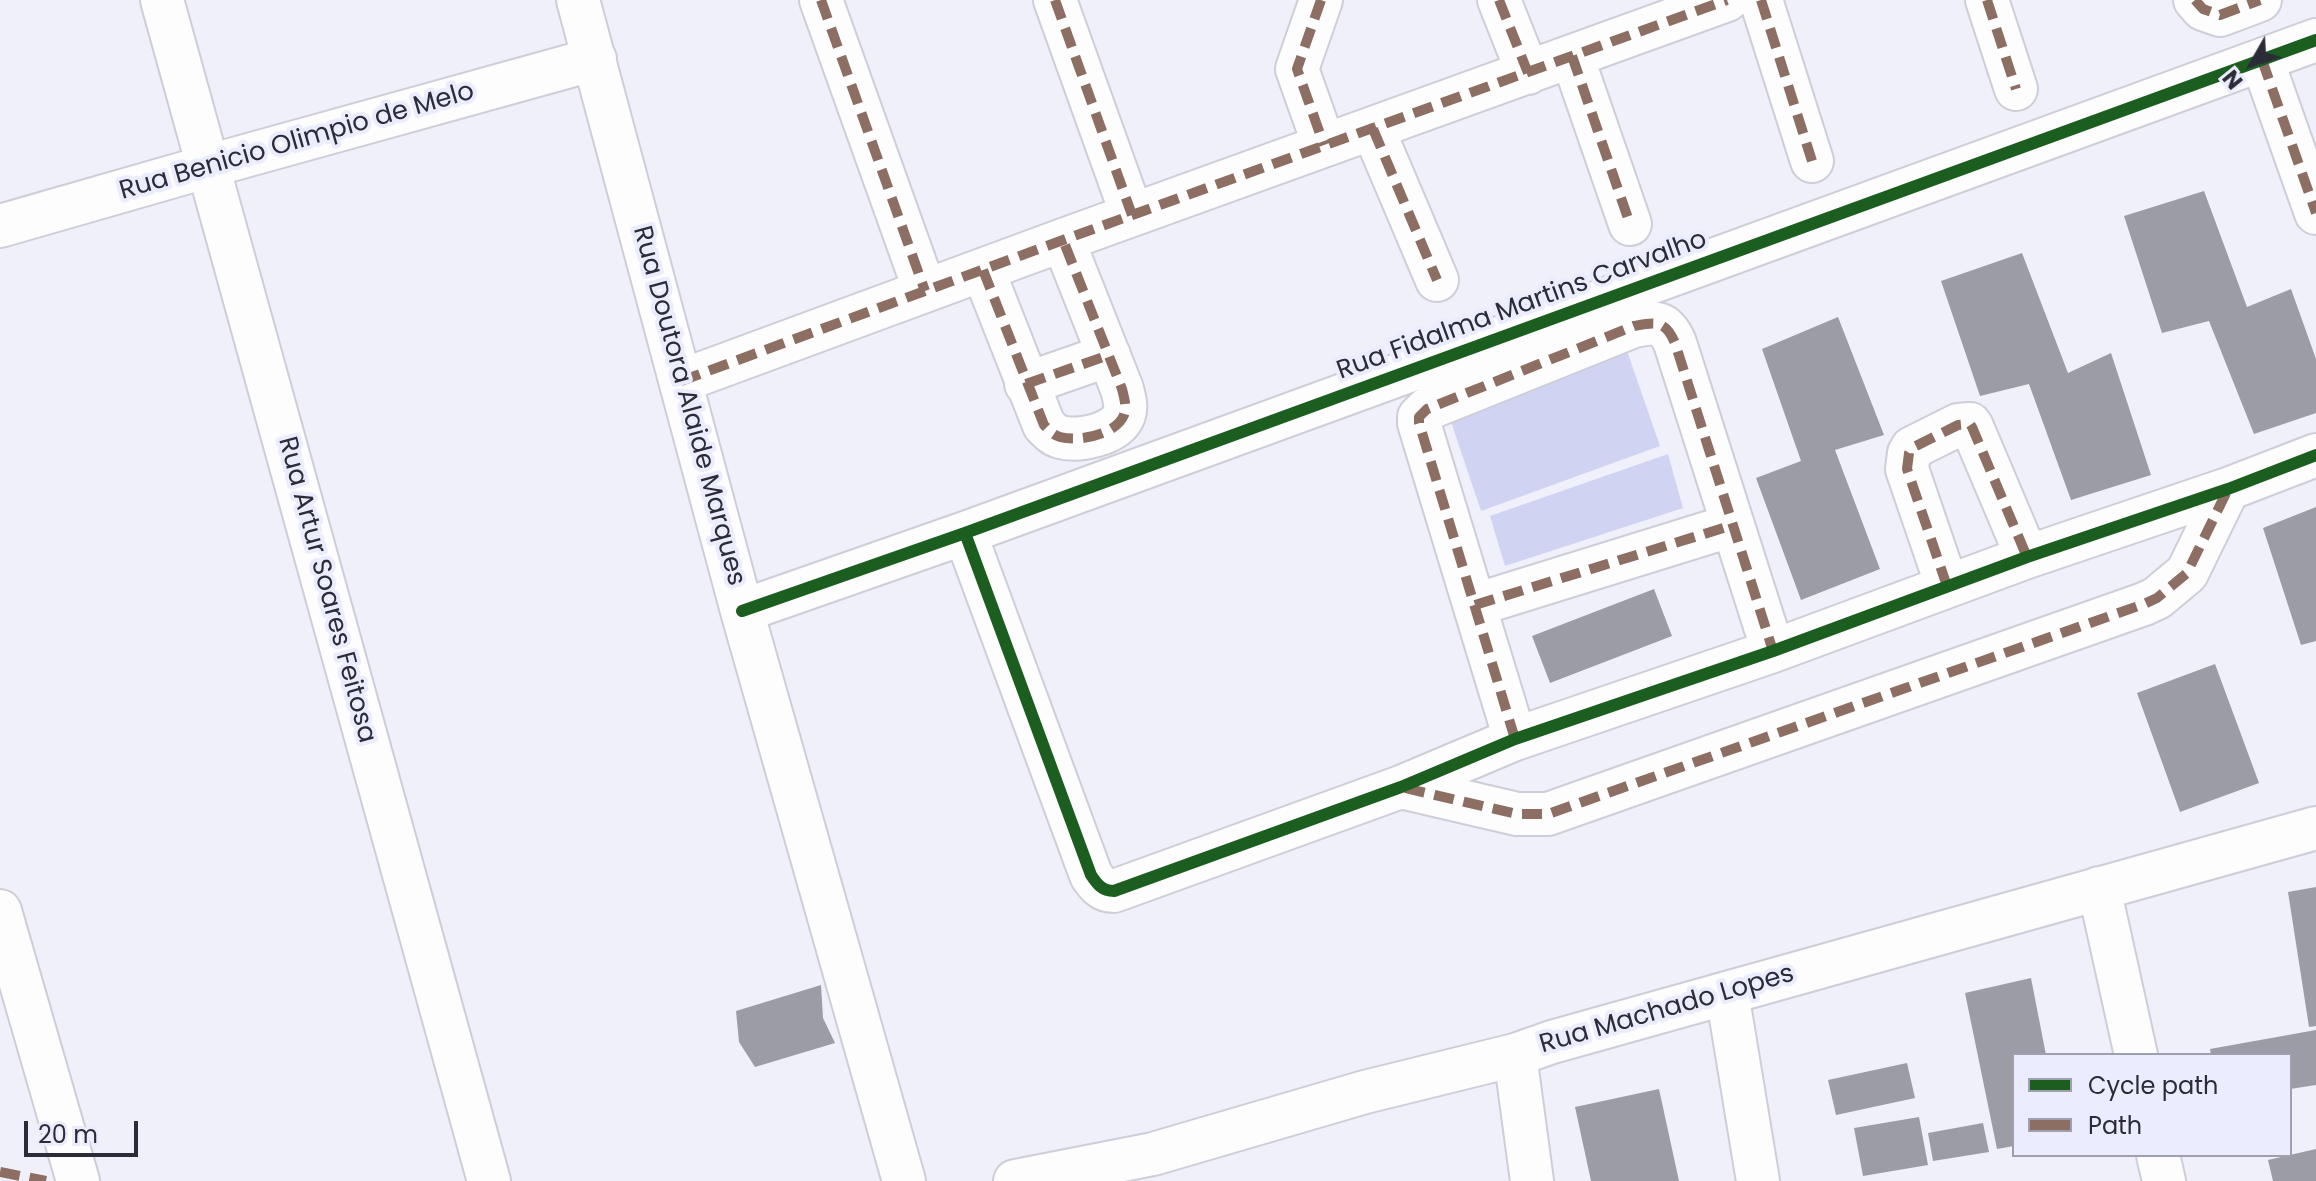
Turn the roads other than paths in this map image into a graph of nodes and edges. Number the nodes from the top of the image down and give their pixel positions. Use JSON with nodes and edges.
{"nodes":[{"id":1,"x":162,"y":0,"type":"edge"},
{"id":2,"x":578,"y":0,"type":"edge"},
{"id":3,"x":821,"y":0,"type":"edge"},
{"id":4,"x":1055,"y":0,"type":"edge"},
{"id":5,"x":1321,"y":0,"type":"edge"},
{"id":6,"x":1499,"y":0,"type":"edge"},
{"id":7,"x":1761,"y":0,"type":"edge"},
{"id":8,"x":1987,"y":0,"type":"edge"},
{"id":9,"x":2195,"y":0,"type":"edge"},
{"id":10,"x":2260,"y":0,"type":"edge"},
{"id":11,"x":1708,"y":3,"type":"edge"},
{"id":12,"x":2316,"y":40,"type":"edge"},
{"id":13,"x":1572,"y":56,"type":"junction"},
{"id":14,"x":595,"y":59,"type":"junction"},
{"id":15,"x":2262,"y":60,"type":"junction"},
{"id":16,"x":1528,"y":73,"type":"junction"},
{"id":17,"x":2016,"y":89,"type":"dead end"},
{"id":18,"x":1373,"y":129,"type":"junction"},
{"id":19,"x":1324,"y":145,"type":"junction"},
{"id":20,"x":1812,"y":161,"type":"dead end"},
{"id":21,"x":209,"y":166,"type":"junction"},
{"id":22,"x":2316,"y":213,"type":"edge"},
{"id":23,"x":1132,"y":215,"type":"junction"},
{"id":24,"x":1630,"y":224,"type":"dead end"},
{"id":25,"x":0,"y":226,"type":"edge"},
{"id":26,"x":1063,"y":240,"type":"junction"},
{"id":27,"x":983,"y":270,"type":"junction"},
{"id":28,"x":1437,"y":280,"type":"dead end"},
{"id":29,"x":925,"y":291,"type":"junction"},
{"id":30,"x":1109,"y":355,"type":"junction"},
{"id":31,"x":681,"y":381,"type":"junction"},
{"id":32,"x":1026,"y":384,"type":"junction"},
{"id":33,"x":2316,"y":455,"type":"edge"},
{"id":34,"x":2228,"y":489,"type":"junction"},
{"id":35,"x":1733,"y":525,"type":"junction"},
{"id":36,"x":965,"y":533,"type":"junction"},
{"id":37,"x":2027,"y":557,"type":"junction"},
{"id":38,"x":1947,"y":586,"type":"junction"},
{"id":39,"x":1475,"y":605,"type":"junction"},
{"id":40,"x":742,"y":611,"type":"junction"},
{"id":41,"x":1773,"y":651,"type":"junction"},
{"id":42,"x":1515,"y":739,"type":"junction"},
{"id":43,"x":1401,"y":787,"type":"junction"},
{"id":44,"x":2316,"y":828,"type":"edge"},
{"id":45,"x":2099,"y":888,"type":"junction"},
{"id":46,"x":0,"y":911,"type":"edge"},
{"id":47,"x":1727,"y":993,"type":"junction"},
{"id":48,"x":2136,"y":1053,"type":"edge"},
{"id":49,"x":1515,"y":1055,"type":"junction"},
{"id":50,"x":2158,"y":1157,"type":"edge"},
{"id":51,"x":78,"y":1181,"type":"edge"},
{"id":52,"x":489,"y":1181,"type":"edge"},
{"id":53,"x":904,"y":1181,"type":"edge"},
{"id":54,"x":1015,"y":1181,"type":"edge"},
{"id":55,"x":1532,"y":1181,"type":"edge"},
{"id":56,"x":1758,"y":1181,"type":"edge"},
{"id":57,"x":2164,"y":1181,"type":"edge"}],
"edges":[{"from":1,"to":21,"type":"street","name":"Rua Artur Soares Feitosa"},
{"from":2,"to":14,"type":"street","name":"Rua Doutora Alaide Marques"},
{"from":3,"to":29,"type":"street"},
{"from":4,"to":23,"type":"street"},
{"from":5,"to":19,"type":"street"},
{"from":6,"to":16,"type":"street"},
{"from":7,"to":20,"type":"street"},
{"from":8,"to":17,"type":"street"},
{"from":9,"to":10,"type":"street"},
{"from":11,"to":13,"type":"street"},
{"from":12,"to":15,"type":"street","name":"Rua Fidalma Martins Carvalho"},
{"from":13,"to":16,"type":"street"},
{"from":13,"to":24,"type":"street"},
{"from":14,"to":21,"type":"street","name":"Rua Benicio Olimpio de Melo"},
{"from":14,"to":31,"type":"street","name":"Rua Doutora Alaide Marques"},
{"from":15,"to":22,"type":"street"},
{"from":15,"to":36,"type":"street","name":"Rua Fidalma Martins Carvalho"},
{"from":16,"to":18,"type":"street"},
{"from":18,"to":19,"type":"street"},
{"from":18,"to":28,"type":"street"},
{"from":19,"to":23,"type":"street"},
{"from":21,"to":25,"type":"street","name":"Rua Benicio Olimpio de Melo"},
{"from":21,"to":52,"type":"street","name":"Rua Artur Soares Feitosa"},
{"from":23,"to":26,"type":"street"},
{"from":26,"to":27,"type":"street"},
{"from":26,"to":30,"type":"street"},
{"from":27,"to":29,"type":"street"},
{"from":27,"to":32,"type":"street"},
{"from":29,"to":31,"type":"street"},
{"from":30,"to":32,"type":"street"},
{"from":30,"to":32,"type":"street"},
{"from":31,"to":40,"type":"street","name":"Rua Doutora Alaide Marques"},
{"from":33,"to":34,"type":"street"},
{"from":34,"to":37,"type":"street"},
{"from":34,"to":43,"type":"street"},
{"from":35,"to":39,"type":"street"},
{"from":35,"to":39,"type":"street"},
{"from":35,"to":41,"type":"street"},
{"from":36,"to":40,"type":"street","name":"Rua Fidalma Martins Carvalho"},
{"from":36,"to":43,"type":"street"},
{"from":37,"to":38,"type":"street"},
{"from":37,"to":38,"type":"street"},
{"from":38,"to":41,"type":"street"},
{"from":39,"to":42,"type":"street"},
{"from":40,"to":53,"type":"street","name":"Rua Doutora Alaide Marques"},
{"from":41,"to":42,"type":"street"},
{"from":42,"to":43,"type":"street"},
{"from":44,"to":45,"type":"street","name":"Rua Machado Lopes"},
{"from":45,"to":47,"type":"street","name":"Rua Machado Lopes"},
{"from":45,"to":48,"type":"street"},
{"from":46,"to":51,"type":"street"},
{"from":47,"to":49,"type":"street","name":"Rua Machado Lopes"},
{"from":47,"to":56,"type":"street"},
{"from":49,"to":54,"type":"street","name":"Rua Machado Lopes"},
{"from":49,"to":55,"type":"street"},
{"from":50,"to":57,"type":"street"}]}
